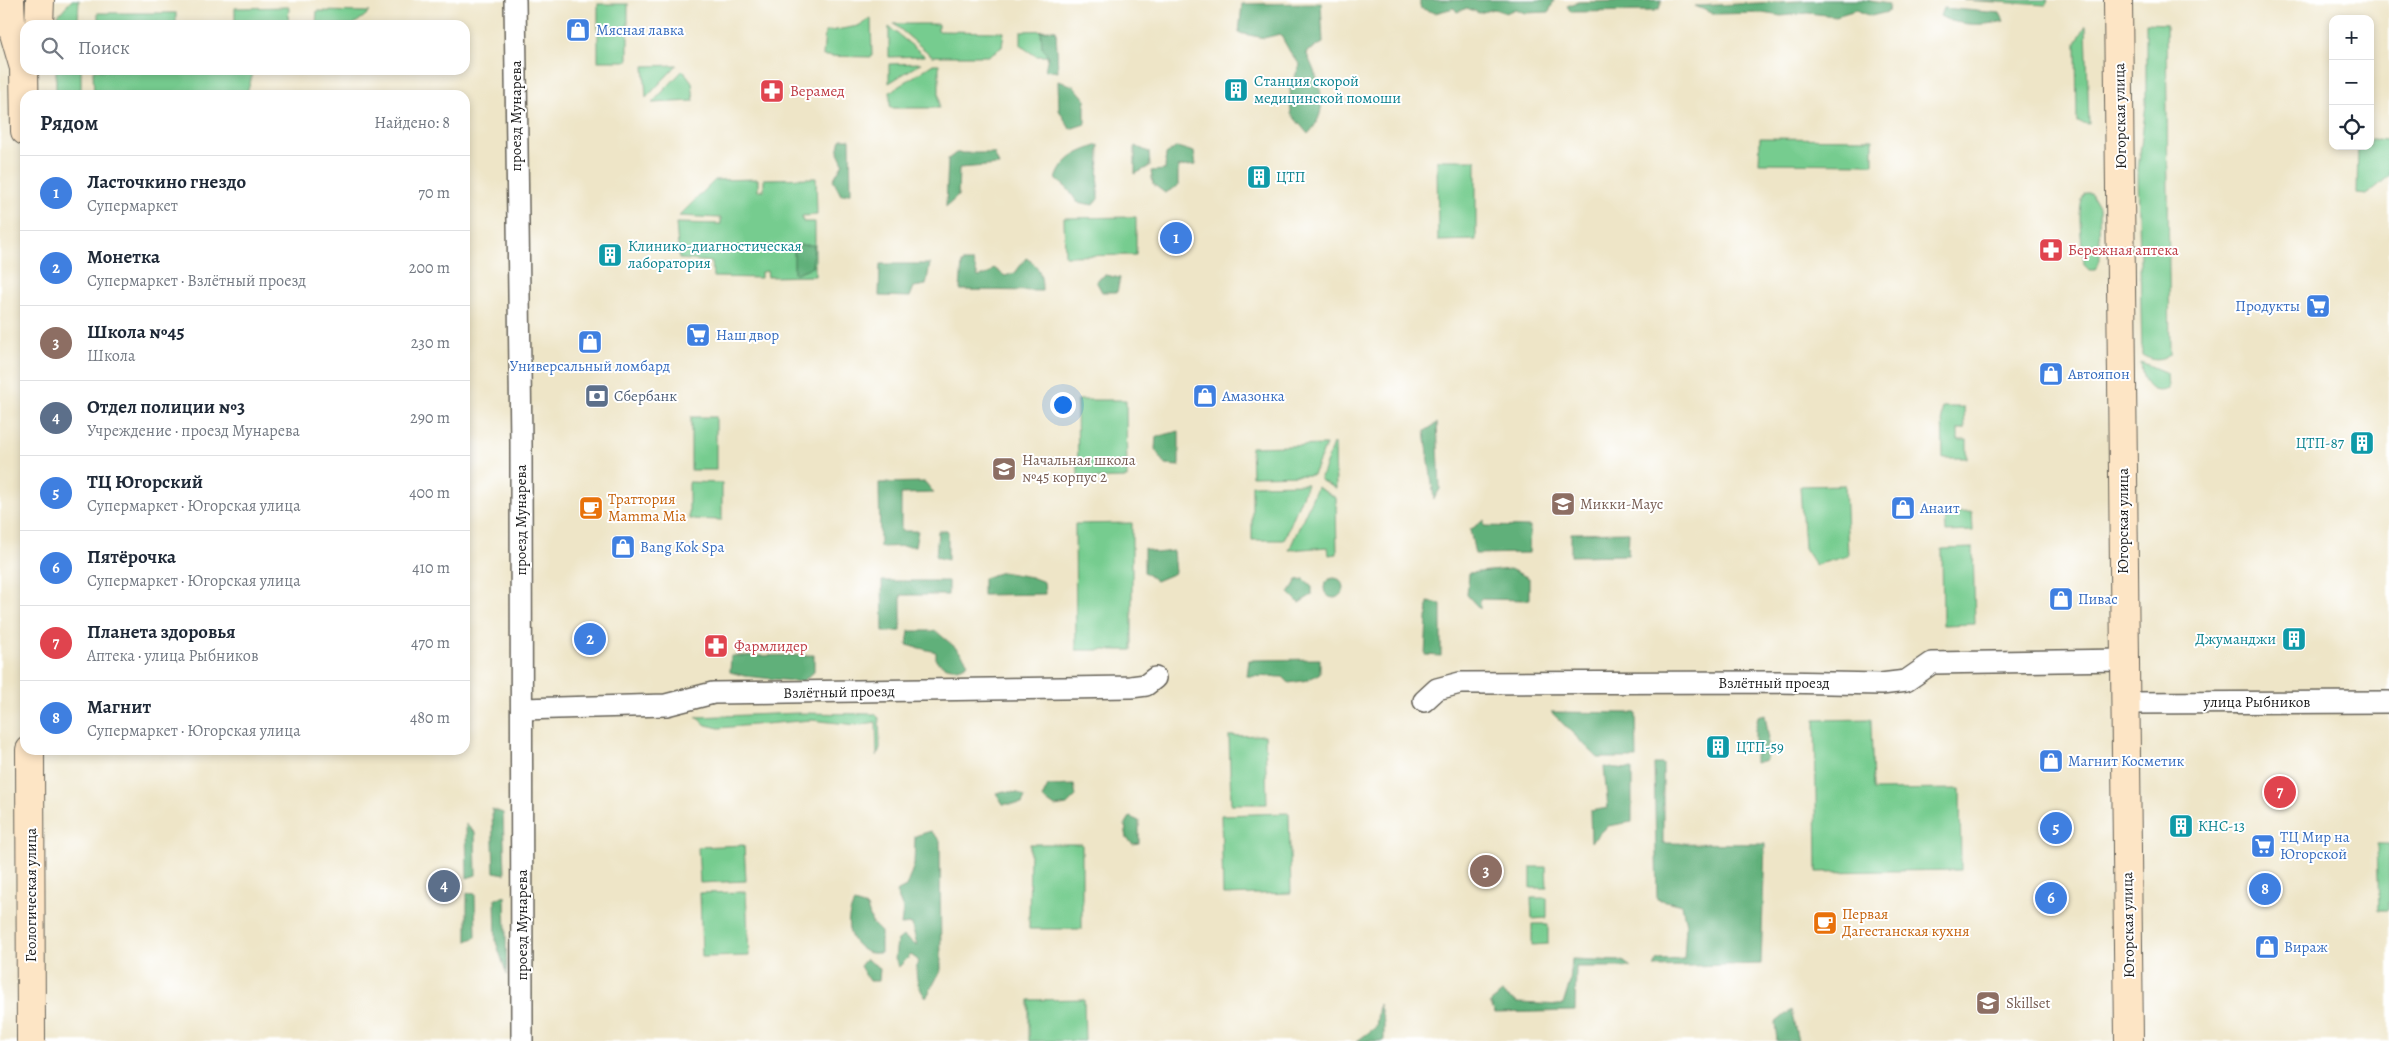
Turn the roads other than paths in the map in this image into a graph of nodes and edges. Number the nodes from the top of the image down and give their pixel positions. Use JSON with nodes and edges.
{"nodes":[{"id":1,"x":10,"y":0,"type":"edge"},
{"id":2,"x":40,"y":0,"type":"edge"},
{"id":3,"x":515,"y":0,"type":"edge"},
{"id":4,"x":2118,"y":0,"type":"edge"},
{"id":5,"x":39,"y":20,"type":"edge"},
{"id":6,"x":20,"y":55,"type":"edge"},
{"id":7,"x":24,"y":75,"type":"edge"},
{"id":8,"x":24,"y":90,"type":"edge"},
{"id":9,"x":2124,"y":660,"type":"junction"},
{"id":10,"x":1155,"y":678,"type":"dead end"},
{"id":11,"x":1424,"y":701,"type":"dead end"},
{"id":12,"x":2389,"y":702,"type":"edge"},
{"id":13,"x":2126,"y":703,"type":"junction"},
{"id":14,"x":522,"y":709,"type":"junction"},
{"id":15,"x":30,"y":755,"type":"edge"},
{"id":16,"x":31,"y":1041,"type":"edge"},
{"id":17,"x":522,"y":1041,"type":"edge"},
{"id":18,"x":2129,"y":1041,"type":"edge"}],
"edges":[{"from":1,"to":6,"type":"main road"},
{"from":2,"to":5,"type":"main road"},
{"from":3,"to":14,"type":"street","name":"проезд Мунарева"},
{"from":4,"to":9,"type":"main road","name":"Югорская улица"},
{"from":7,"to":8,"type":"main road"},
{"from":9,"to":11,"type":"street","name":"Взлётный проезд"},
{"from":9,"to":13,"type":"main road","name":"Югорская улица"},
{"from":10,"to":14,"type":"street","name":"Взлётный проезд"},
{"from":12,"to":13,"type":"street","name":"улица Рыбников"},
{"from":13,"to":18,"type":"main road","name":"Югорская улица"},
{"from":14,"to":17,"type":"street","name":"проезд Мунарева"},
{"from":15,"to":16,"type":"main road","name":"Геологическая улица"}]}
